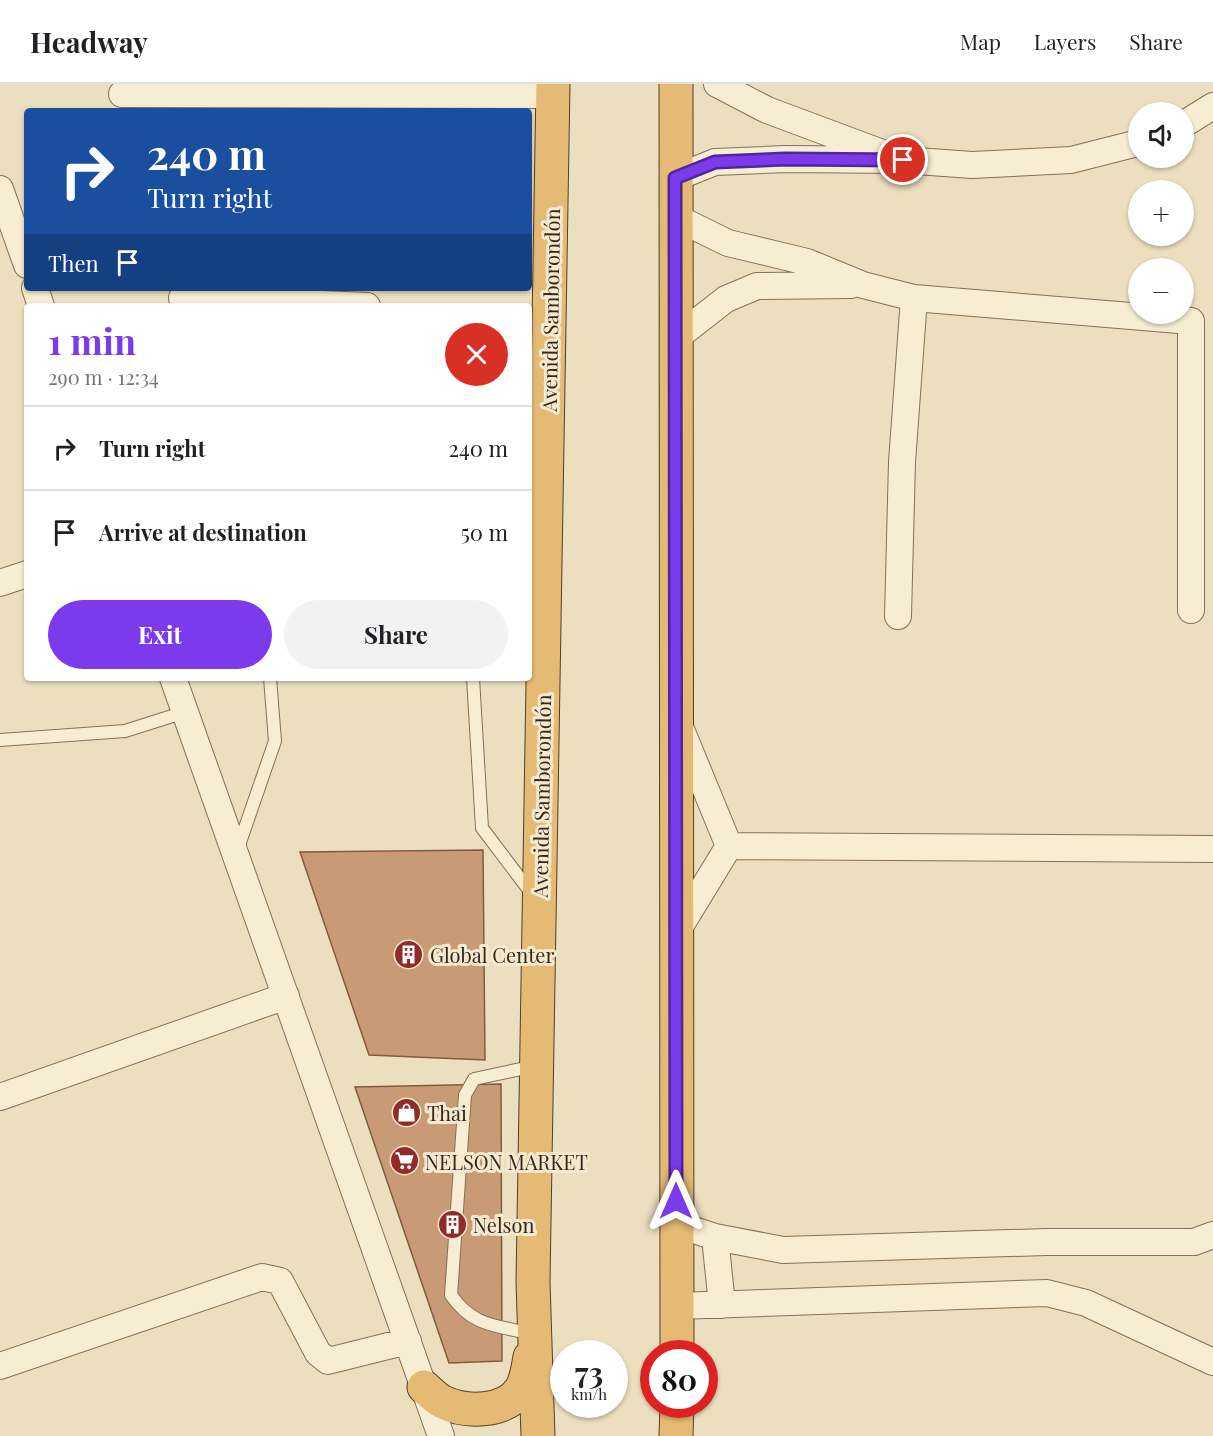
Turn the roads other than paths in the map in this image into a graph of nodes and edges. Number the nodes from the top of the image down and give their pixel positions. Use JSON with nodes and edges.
{"nodes":[{"id":1,"x":676,"y":84,"type":"edge"},
{"id":2,"x":717,"y":84,"type":"edge"},
{"id":3,"x":553,"y":89,"type":"edge"},
{"id":4,"x":122,"y":94,"type":"dead end"},
{"id":5,"x":1213,"y":106,"type":"edge"},
{"id":6,"x":1194,"y":118,"type":"edge"},
{"id":7,"x":1128,"y":146,"type":"edge"},
{"id":8,"x":903,"y":160,"type":"junction"},
{"id":9,"x":675,"y":178,"type":"junction"},
{"id":10,"x":0,"y":189,"type":"edge"},
{"id":11,"x":675,"y":217,"type":"junction"},
{"id":12,"x":24,"y":257,"type":"edge"},
{"id":13,"x":863,"y":285,"type":"junction"},
{"id":14,"x":182,"y":298,"type":"dead end"},
{"id":15,"x":914,"y":298,"type":"junction"},
{"id":16,"x":298,"y":303,"type":"edge"},
{"id":17,"x":540,"y":312,"type":"edge"},
{"id":18,"x":1202,"y":318,"type":"edge"},
{"id":19,"x":675,"y":338,"type":"junction"},
{"id":20,"x":538,"y":465,"type":"edge"},
{"id":21,"x":24,"y":575,"type":"edge"},
{"id":22,"x":0,"y":583,"type":"edge"},
{"id":23,"x":1191,"y":610,"type":"dead end"},
{"id":24,"x":898,"y":616,"type":"dead end"},
{"id":25,"x":174,"y":681,"type":"edge"},
{"id":26,"x":270,"y":681,"type":"edge"},
{"id":27,"x":473,"y":681,"type":"edge"},
{"id":28,"x":185,"y":712,"type":"junction"},
{"id":29,"x":676,"y":716,"type":"junction"},
{"id":30,"x":0,"y":740,"type":"edge"},
{"id":31,"x":729,"y":846,"type":"junction"},
{"id":32,"x":1213,"y":849,"type":"edge"},
{"id":33,"x":236,"y":852,"type":"junction"},
{"id":34,"x":539,"y":904,"type":"junction"},
{"id":35,"x":676,"y":933,"type":"junction"},
{"id":36,"x":286,"y":996,"type":"junction"},
{"id":37,"x":536,"y":1066,"type":"junction"},
{"id":38,"x":0,"y":1097,"type":"edge"},
{"id":39,"x":676,"y":1224,"type":"junction"},
{"id":40,"x":1213,"y":1235,"type":"edge"},
{"id":41,"x":716,"y":1237,"type":"junction"},
{"id":42,"x":722,"y":1305,"type":"junction"},
{"id":43,"x":677,"y":1306,"type":"junction"},
{"id":44,"x":534,"y":1334,"type":"junction"},
{"id":45,"x":677,"y":1340,"type":"edge"},
{"id":46,"x":408,"y":1341,"type":"junction"},
{"id":47,"x":1213,"y":1362,"type":"edge"},
{"id":48,"x":0,"y":1366,"type":"edge"},
{"id":49,"x":424,"y":1387,"type":"junction"},
{"id":50,"x":677,"y":1418,"type":"edge"},
{"id":51,"x":441,"y":1436,"type":"edge"},
{"id":52,"x":538,"y":1436,"type":"edge"},
{"id":53,"x":676,"y":1436,"type":"edge"}],
"edges":[{"from":1,"to":9,"type":"highway"},
{"from":2,"to":8,"type":"street"},
{"from":3,"to":4,"type":"street"},
{"from":3,"to":17,"type":"highway","name":"Avenida Samborondón"},
{"from":5,"to":6,"type":"street"},
{"from":7,"to":8,"type":"street"},
{"from":8,"to":9,"type":"street"},
{"from":9,"to":11,"type":"highway"},
{"from":10,"to":12,"type":"street"},
{"from":11,"to":13,"type":"street"},
{"from":11,"to":19,"type":"highway"},
{"from":13,"to":15,"type":"street"},
{"from":13,"to":19,"type":"street"},
{"from":14,"to":16,"type":"street"},
{"from":15,"to":18,"type":"street"},
{"from":15,"to":24,"type":"street"},
{"from":17,"to":20,"type":"highway","name":"Avenida Samborondón"},
{"from":18,"to":23,"type":"street"},
{"from":19,"to":29,"type":"highway"},
{"from":20,"to":34,"type":"highway","name":"Avenida Samborondón"},
{"from":21,"to":22,"type":"street"},
{"from":25,"to":28,"type":"street"},
{"from":26,"to":33,"type":"lane"},
{"from":27,"to":34,"type":"lane"},
{"from":28,"to":30,"type":"lane"},
{"from":28,"to":33,"type":"street"},
{"from":29,"to":31,"type":"street"},
{"from":29,"to":35,"type":"highway"},
{"from":31,"to":32,"type":"street"},
{"from":31,"to":35,"type":"street"},
{"from":33,"to":36,"type":"street"},
{"from":34,"to":37,"type":"highway","name":"Avenida Samborondón"},
{"from":35,"to":39,"type":"highway"},
{"from":36,"to":38,"type":"street"},
{"from":36,"to":46,"type":"street"},
{"from":37,"to":44,"type":"highway","name":"Avenida Samborondón"},
{"from":37,"to":44,"type":"lane"},
{"from":39,"to":41,"type":"street"},
{"from":39,"to":43,"type":"highway"},
{"from":40,"to":41,"type":"street"},
{"from":41,"to":42,"type":"street"},
{"from":42,"to":43,"type":"street"},
{"from":42,"to":47,"type":"street"},
{"from":43,"to":45,"type":"highway"},
{"from":44,"to":49,"type":"highway"},
{"from":44,"to":52,"type":"highway","name":"Avenida Samborondón"},
{"from":46,"to":48,"type":"street"},
{"from":46,"to":49,"type":"street"},
{"from":49,"to":51,"type":"street"},
{"from":50,"to":53,"type":"highway"}]}
